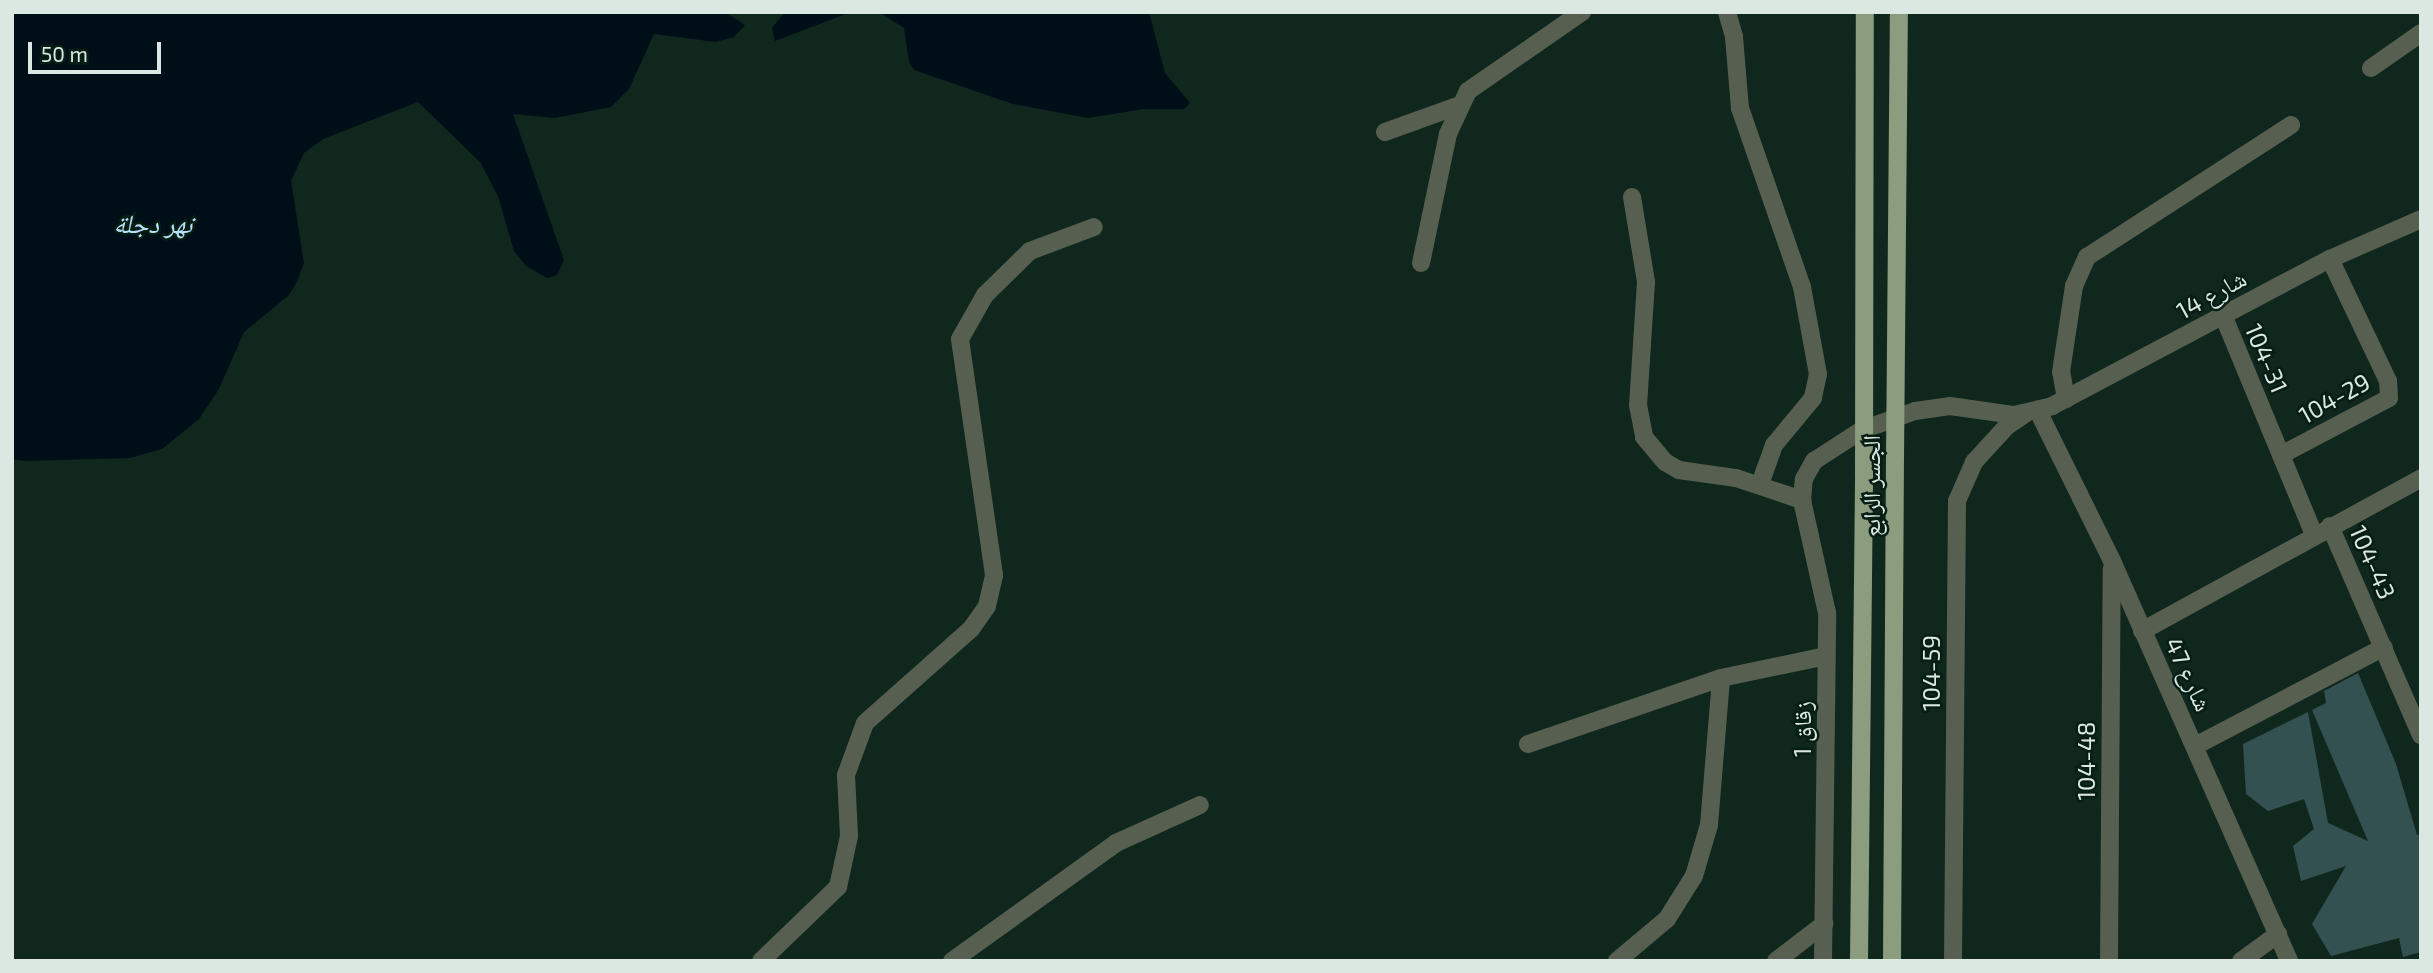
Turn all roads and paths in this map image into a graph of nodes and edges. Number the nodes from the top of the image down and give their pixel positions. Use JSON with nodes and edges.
{"nodes":[{"id":1,"x":1582,"y":12,"type":"edge"},
{"id":2,"x":1727,"y":12,"type":"edge"},
{"id":3,"x":1865,"y":12,"type":"edge"},
{"id":4,"x":1899,"y":12,"type":"edge"},
{"id":5,"x":2421,"y":33,"type":"edge"},
{"id":6,"x":2371,"y":68,"type":"dead end"},
{"id":7,"x":1460,"y":105,"type":"junction"},
{"id":8,"x":2291,"y":125,"type":"dead end"},
{"id":9,"x":1385,"y":132,"type":"dead end"},
{"id":10,"x":1632,"y":197,"type":"dead end"},
{"id":11,"x":2421,"y":219,"type":"edge"},
{"id":12,"x":1094,"y":227,"type":"dead end"},
{"id":13,"x":2330,"y":259,"type":"junction"},
{"id":14,"x":1421,"y":262,"type":"dead end"},
{"id":15,"x":2223,"y":315,"type":"junction"},
{"id":16,"x":2066,"y":399,"type":"junction"},
{"id":17,"x":2032,"y":412,"type":"junction"},
{"id":18,"x":2281,"y":455,"type":"junction"},
{"id":19,"x":2421,"y":478,"type":"edge"},
{"id":20,"x":1760,"y":484,"type":"junction"},
{"id":21,"x":1802,"y":500,"type":"junction"},
{"id":22,"x":2330,"y":526,"type":"junction"},
{"id":23,"x":2314,"y":535,"type":"junction"},
{"id":24,"x":2112,"y":561,"type":"junction"},
{"id":25,"x":2142,"y":631,"type":"junction"},
{"id":26,"x":2384,"y":647,"type":"junction"},
{"id":27,"x":1826,"y":656,"type":"junction"},
{"id":28,"x":1721,"y":678,"type":"junction"},
{"id":29,"x":2421,"y":735,"type":"edge"},
{"id":30,"x":1528,"y":744,"type":"dead end"},
{"id":31,"x":2195,"y":746,"type":"junction"},
{"id":32,"x":1200,"y":805,"type":"dead end"},
{"id":33,"x":1824,"y":924,"type":"junction"},
{"id":34,"x":2278,"y":934,"type":"junction"},
{"id":35,"x":761,"y":961,"type":"edge"},
{"id":36,"x":952,"y":961,"type":"edge"},
{"id":37,"x":1617,"y":961,"type":"edge"},
{"id":38,"x":1776,"y":961,"type":"edge"},
{"id":39,"x":1823,"y":961,"type":"edge"},
{"id":40,"x":1859,"y":961,"type":"edge"},
{"id":41,"x":1892,"y":961,"type":"edge"},
{"id":42,"x":1953,"y":961,"type":"edge"},
{"id":43,"x":2109,"y":961,"type":"edge"},
{"id":44,"x":2241,"y":961,"type":"edge"},
{"id":45,"x":2289,"y":961,"type":"edge"}],
"edges":[{"from":1,"to":7,"type":"street"},
{"from":2,"to":20,"type":"street"},
{"from":3,"to":40,"type":"main road","name":"الجسر الرابع","bridge":true},
{"from":4,"to":41,"type":"main road","name":"الجسر الرابع","bridge":true},
{"from":5,"to":6,"type":"street"},
{"from":7,"to":9,"type":"street"},
{"from":7,"to":14,"type":"street"},
{"from":8,"to":16,"type":"street"},
{"from":10,"to":20,"type":"street"},
{"from":11,"to":13,"type":"street","name":"شارع 14"},
{"from":12,"to":35,"type":"street"},
{"from":13,"to":15,"type":"street","name":"شارع 14"},
{"from":13,"to":18,"type":"street","name":"104-29"},
{"from":15,"to":16,"type":"street","name":"شارع 14"},
{"from":15,"to":18,"type":"street","name":"104-31"},
{"from":16,"to":17,"type":"street","name":"شارع 14"},
{"from":17,"to":21,"type":"street"},
{"from":17,"to":24,"type":"street","name":"شارع 47"},
{"from":17,"to":42,"type":"street","name":"104-59"},
{"from":18,"to":23,"type":"street","name":"104-31"},
{"from":19,"to":22,"type":"street"},
{"from":20,"to":21,"type":"street"},
{"from":21,"to":27,"type":"street","name":"زقاق 1"},
{"from":22,"to":23,"type":"street"},
{"from":22,"to":26,"type":"street","name":"104-43"},
{"from":23,"to":25,"type":"street"},
{"from":24,"to":25,"type":"street","name":"شارع 47"},
{"from":24,"to":43,"type":"street","name":"104-48"},
{"from":25,"to":31,"type":"street","name":"شارع 47"},
{"from":26,"to":29,"type":"street","name":"104-43"},
{"from":26,"to":31,"type":"street"},
{"from":27,"to":28,"type":"street"},
{"from":27,"to":33,"type":"street","name":"زقاق 1"},
{"from":28,"to":30,"type":"street"},
{"from":28,"to":37,"type":"street"},
{"from":31,"to":34,"type":"street","name":"شارع 47"},
{"from":32,"to":36,"type":"street"},
{"from":33,"to":38,"type":"street"},
{"from":33,"to":39,"type":"street","name":"زقاق 1"},
{"from":34,"to":44,"type":"street"},
{"from":34,"to":45,"type":"street","name":"شارع 47"}]}
